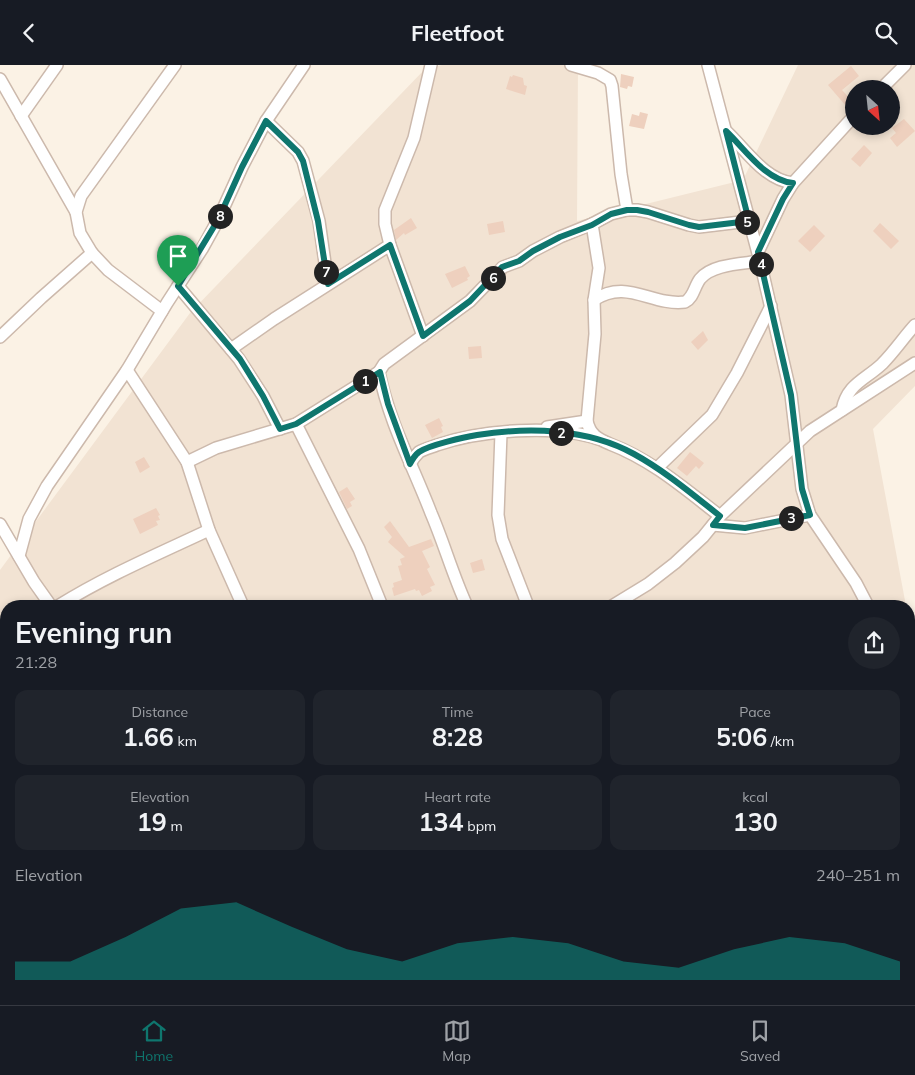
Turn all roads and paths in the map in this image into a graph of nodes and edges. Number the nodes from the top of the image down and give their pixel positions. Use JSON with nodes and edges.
{"nodes":[{"id":1,"x":57,"y":65,"type":"edge"},
{"id":2,"x":175,"y":65,"type":"edge"},
{"id":3,"x":304,"y":65,"type":"edge"},
{"id":4,"x":431,"y":65,"type":"edge"},
{"id":5,"x":571,"y":65,"type":"edge"},
{"id":6,"x":708,"y":65,"type":"edge"},
{"id":7,"x":906,"y":65,"type":"edge"},
{"id":8,"x":0,"y":79,"type":"edge"},
{"id":9,"x":890,"y":80,"type":"edge"},
{"id":10,"x":21,"y":116,"type":"junction"},
{"id":11,"x":266,"y":121,"type":"junction"},
{"id":12,"x":845,"y":126,"type":"edge"},
{"id":13,"x":726,"y":131,"type":"junction"},
{"id":14,"x":793,"y":183,"type":"junction"},
{"id":15,"x":627,"y":210,"type":"junction"},
{"id":16,"x":76,"y":213,"type":"junction"},
{"id":17,"x":749,"y":221,"type":"junction"},
{"id":18,"x":592,"y":225,"type":"junction"},
{"id":19,"x":390,"y":245,"type":"junction"},
{"id":20,"x":92,"y":253,"type":"junction"},
{"id":21,"x":759,"y":256,"type":"junction"},
{"id":22,"x":328,"y":284,"type":"junction"},
{"id":23,"x":178,"y":286,"type":"junction"},
{"id":24,"x":594,"y":300,"type":"junction"},
{"id":25,"x":771,"y":306,"type":"junction"},
{"id":26,"x":162,"y":311,"type":"junction"},
{"id":27,"x":915,"y":325,"type":"edge"},
{"id":28,"x":423,"y":336,"type":"junction"},
{"id":29,"x":0,"y":337,"type":"edge"},
{"id":30,"x":231,"y":349,"type":"junction"},
{"id":31,"x":915,"y":363,"type":"edge"},
{"id":32,"x":127,"y":370,"type":"junction"},
{"id":33,"x":380,"y":372,"type":"junction"},
{"id":34,"x":842,"y":410,"type":"junction"},
{"id":35,"x":587,"y":421,"type":"junction"},
{"id":36,"x":296,"y":424,"type":"junction"},
{"id":37,"x":280,"y":429,"type":"junction"},
{"id":38,"x":531,"y":431,"type":"junction"},
{"id":39,"x":501,"y":433,"type":"junction"},
{"id":40,"x":598,"y":439,"type":"junction"},
{"id":41,"x":797,"y":443,"type":"junction"},
{"id":42,"x":402,"y":447,"type":"junction"},
{"id":43,"x":419,"y":452,"type":"junction"},
{"id":44,"x":187,"y":461,"type":"junction"},
{"id":45,"x":410,"y":464,"type":"junction"},
{"id":46,"x":657,"y":468,"type":"junction"},
{"id":47,"x":810,"y":515,"type":"junction"},
{"id":48,"x":717,"y":521,"type":"junction"},
{"id":49,"x":0,"y":524,"type":"edge"},
{"id":50,"x":209,"y":530,"type":"junction"},
{"id":51,"x":19,"y":556,"type":"junction"},
{"id":52,"x":47,"y":600,"type":"edge"},
{"id":53,"x":68,"y":600,"type":"edge"},
{"id":54,"x":240,"y":600,"type":"edge"},
{"id":55,"x":380,"y":600,"type":"edge"},
{"id":56,"x":465,"y":600,"type":"edge"},
{"id":57,"x":526,"y":600,"type":"edge"},
{"id":58,"x":622,"y":600,"type":"edge"},
{"id":59,"x":865,"y":600,"type":"edge"}],
"edges":[{"from":1,"to":10,"type":"street"},
{"from":2,"to":16,"type":"street"},
{"from":3,"to":11,"type":"street"},
{"from":4,"to":19,"type":"street"},
{"from":5,"to":15,"type":"street"},
{"from":6,"to":13,"type":"street"},
{"from":7,"to":9,"type":"street"},
{"from":8,"to":10,"type":"street"},
{"from":10,"to":16,"type":"street"},
{"from":11,"to":22,"type":"street"},
{"from":11,"to":23,"type":"street"},
{"from":12,"to":14,"type":"street"},
{"from":13,"to":14,"type":"street"},
{"from":13,"to":17,"type":"street"},
{"from":14,"to":21,"type":"street"},
{"from":15,"to":17,"type":"street"},
{"from":15,"to":18,"type":"street"},
{"from":16,"to":20,"type":"street"},
{"from":17,"to":21,"type":"street"},
{"from":18,"to":24,"type":"street"},
{"from":18,"to":28,"type":"street"},
{"from":19,"to":22,"type":"street"},
{"from":19,"to":28,"type":"street"},
{"from":20,"to":26,"type":"street"},
{"from":20,"to":29,"type":"street"},
{"from":21,"to":24,"type":"street"},
{"from":21,"to":25,"type":"street"},
{"from":22,"to":30,"type":"street"},
{"from":23,"to":26,"type":"street"},
{"from":23,"to":30,"type":"street"},
{"from":24,"to":35,"type":"street"},
{"from":25,"to":41,"type":"street"},
{"from":25,"to":46,"type":"street"},
{"from":26,"to":32,"type":"street"},
{"from":27,"to":34,"type":"street"},
{"from":28,"to":33,"type":"street"},
{"from":30,"to":37,"type":"street"},
{"from":31,"to":34,"type":"street"},
{"from":32,"to":44,"type":"street"},
{"from":32,"to":51,"type":"street"},
{"from":33,"to":36,"type":"street"},
{"from":33,"to":42,"type":"street"},
{"from":34,"to":41,"type":"street"},
{"from":35,"to":38,"type":"street"},
{"from":35,"to":40,"type":"street"},
{"from":36,"to":37,"type":"street"},
{"from":36,"to":55,"type":"street"},
{"from":37,"to":44,"type":"street"},
{"from":38,"to":39,"type":"street"},
{"from":38,"to":40,"type":"street"},
{"from":39,"to":43,"type":"street"},
{"from":39,"to":57,"type":"street"},
{"from":40,"to":46,"type":"street"},
{"from":41,"to":47,"type":"street"},
{"from":41,"to":48,"type":"street"},
{"from":42,"to":43,"type":"street"},
{"from":42,"to":45,"type":"street"},
{"from":43,"to":45,"type":"street"},
{"from":44,"to":50,"type":"street"},
{"from":45,"to":56,"type":"street"},
{"from":46,"to":48,"type":"street"},
{"from":47,"to":48,"type":"street"},
{"from":47,"to":59,"type":"street"},
{"from":48,"to":58,"type":"street"},
{"from":49,"to":51,"type":"street"},
{"from":50,"to":53,"type":"street"},
{"from":50,"to":54,"type":"street"},
{"from":51,"to":52,"type":"street"}]}
